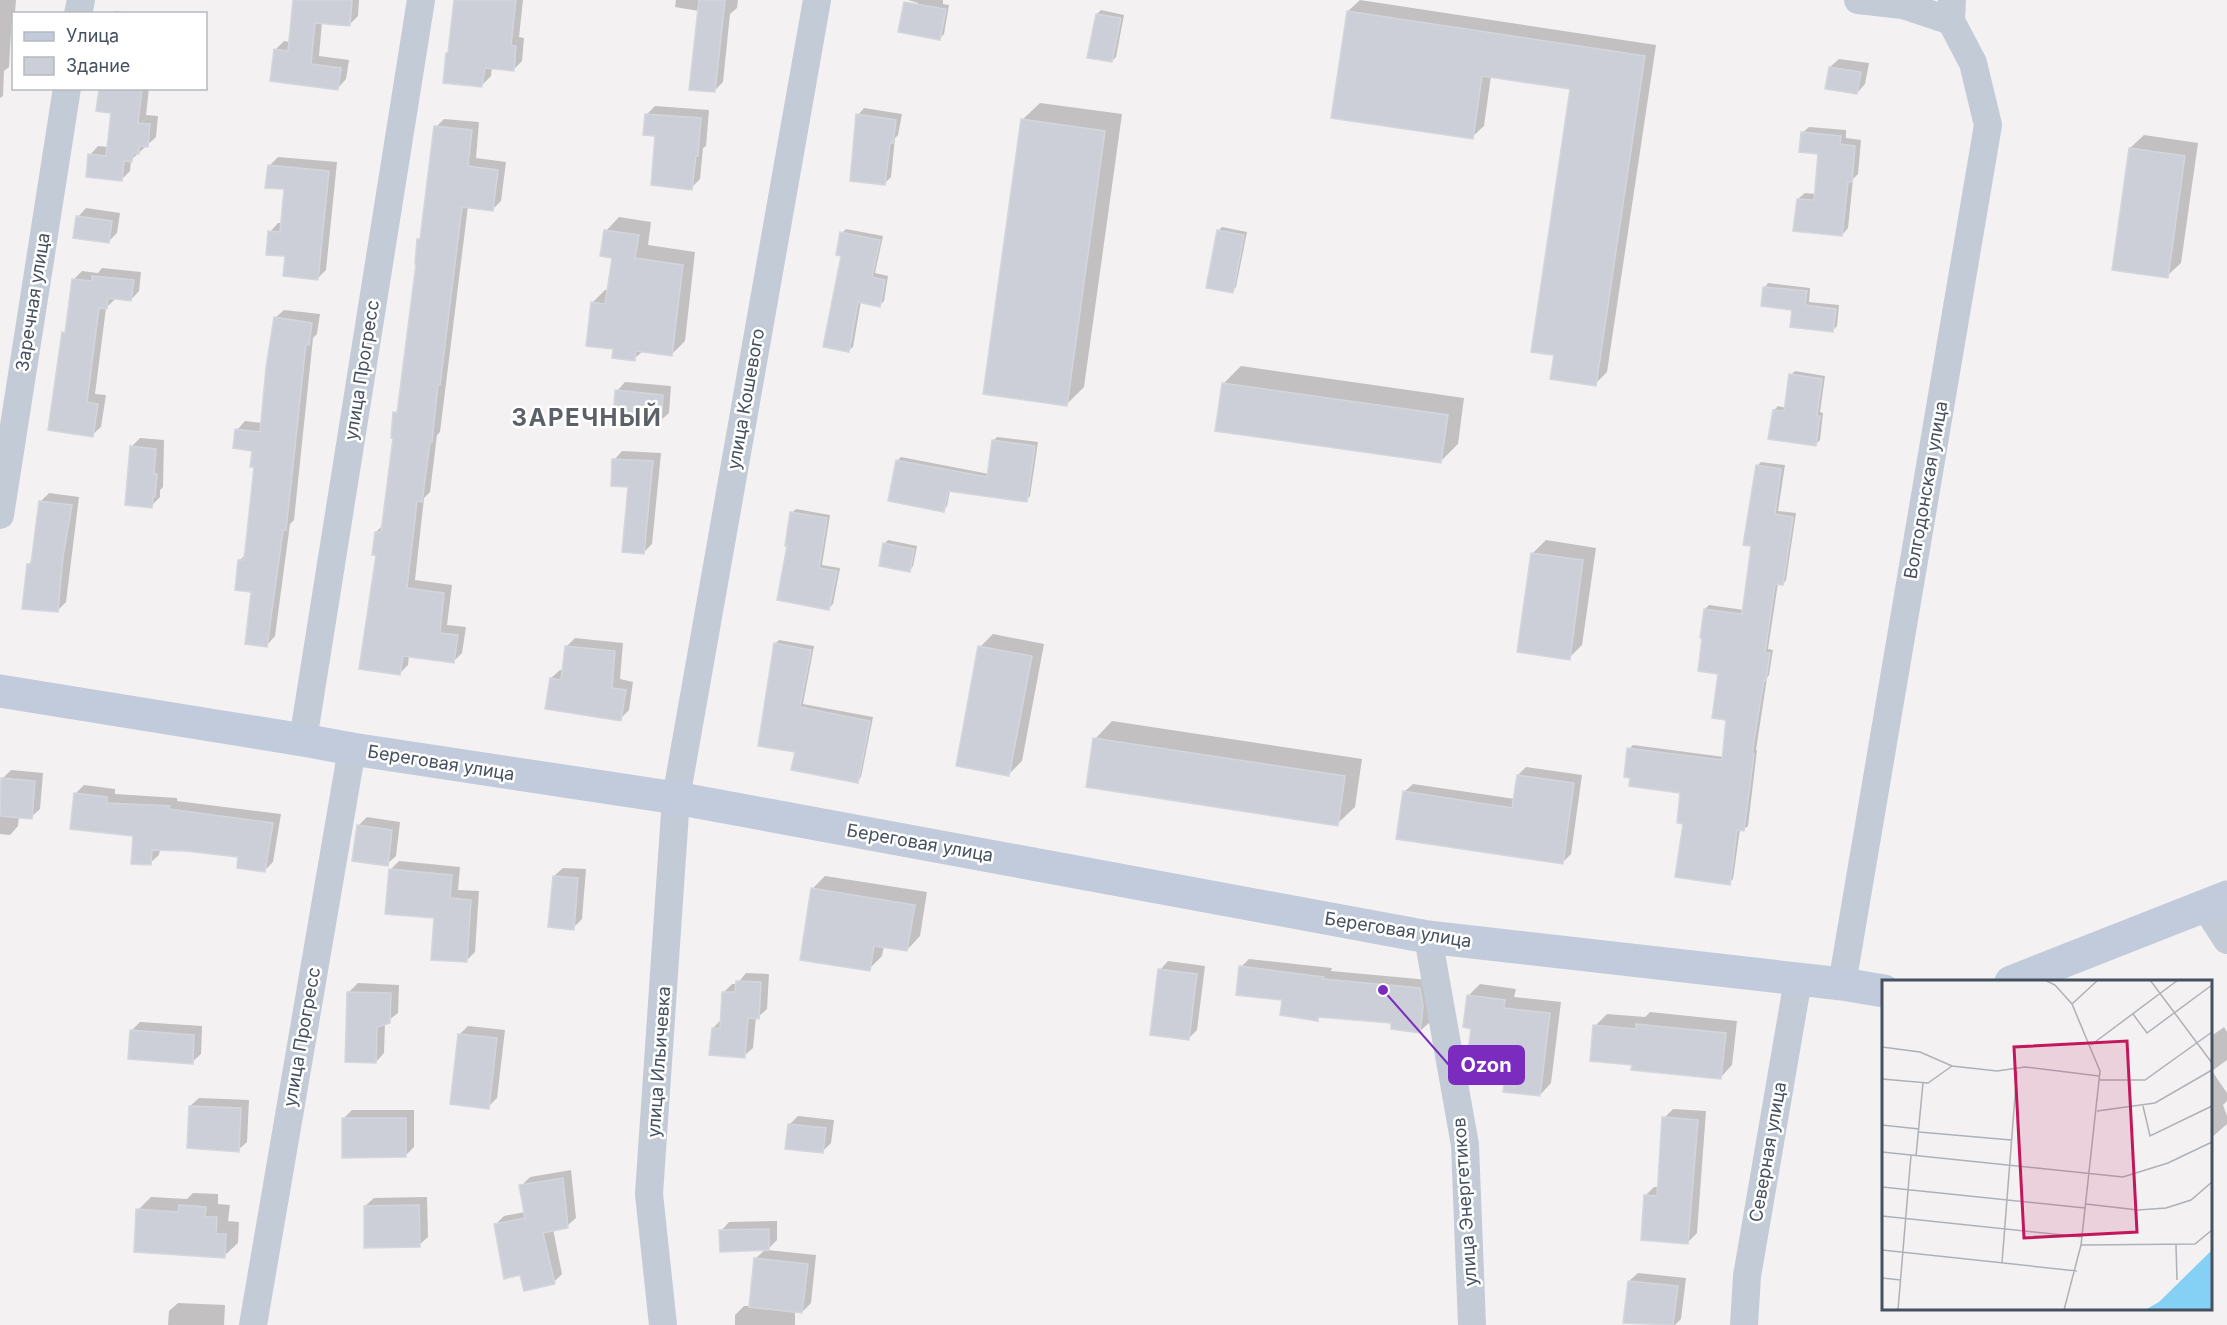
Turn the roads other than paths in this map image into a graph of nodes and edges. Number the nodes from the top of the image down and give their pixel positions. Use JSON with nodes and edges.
{"nodes":[{"id":1,"x":421,"y":0,"type":"edge"},
{"id":2,"x":817,"y":0,"type":"edge"},
{"id":3,"x":1858,"y":0,"type":"edge"},
{"id":4,"x":1952,"y":10,"type":"edge"},
{"id":5,"x":67,"y":90,"type":"edge"},
{"id":6,"x":0,"y":515,"type":"edge"},
{"id":7,"x":0,"y":691,"type":"edge"},
{"id":8,"x":303,"y":740,"type":"junction"},
{"id":9,"x":352,"y":750,"type":"junction"},
{"id":10,"x":676,"y":798,"type":"junction"},
{"id":11,"x":2216,"y":902,"type":"edge"},
{"id":12,"x":1428,"y":937,"type":"junction"},
{"id":13,"x":2227,"y":939,"type":"edge"},
{"id":14,"x":1798,"y":980,"type":"junction"},
{"id":15,"x":2014,"y":980,"type":"edge"},
{"id":16,"x":1842,"y":984,"type":"junction"},
{"id":17,"x":1882,"y":991,"type":"edge"},
{"id":18,"x":253,"y":1325,"type":"edge"},
{"id":19,"x":663,"y":1325,"type":"edge"},
{"id":20,"x":1472,"y":1325,"type":"edge"},
{"id":21,"x":1744,"y":1325,"type":"edge"}],
"edges":[{"from":1,"to":8,"type":"street","name":"улица Прогресс"},
{"from":2,"to":10,"type":"street","name":"улица Кошевого"},
{"from":3,"to":4,"type":"street"},
{"from":4,"to":16,"type":"street","name":"Волгодонская улица"},
{"from":5,"to":6,"type":"street","name":"Заречная улица"},
{"from":7,"to":8,"type":"main road","name":"Береговая улица"},
{"from":8,"to":9,"type":"main road","name":"Береговая улица"},
{"from":9,"to":10,"type":"main road","name":"Береговая улица"},
{"from":9,"to":18,"type":"street","name":"улица Прогресс"},
{"from":10,"to":12,"type":"main road","name":"Береговая улица"},
{"from":10,"to":19,"type":"street","name":"улица Ильичевка"},
{"from":11,"to":13,"type":"street"},
{"from":11,"to":15,"type":"main road"},
{"from":12,"to":14,"type":"main road","name":"Береговая улица"},
{"from":12,"to":20,"type":"street","name":"улица Энергетиков"},
{"from":14,"to":16,"type":"main road","name":"Береговая улица"},
{"from":14,"to":21,"type":"street","name":"Северная улица"},
{"from":16,"to":17,"type":"main road","name":"Береговая улица"}]}
